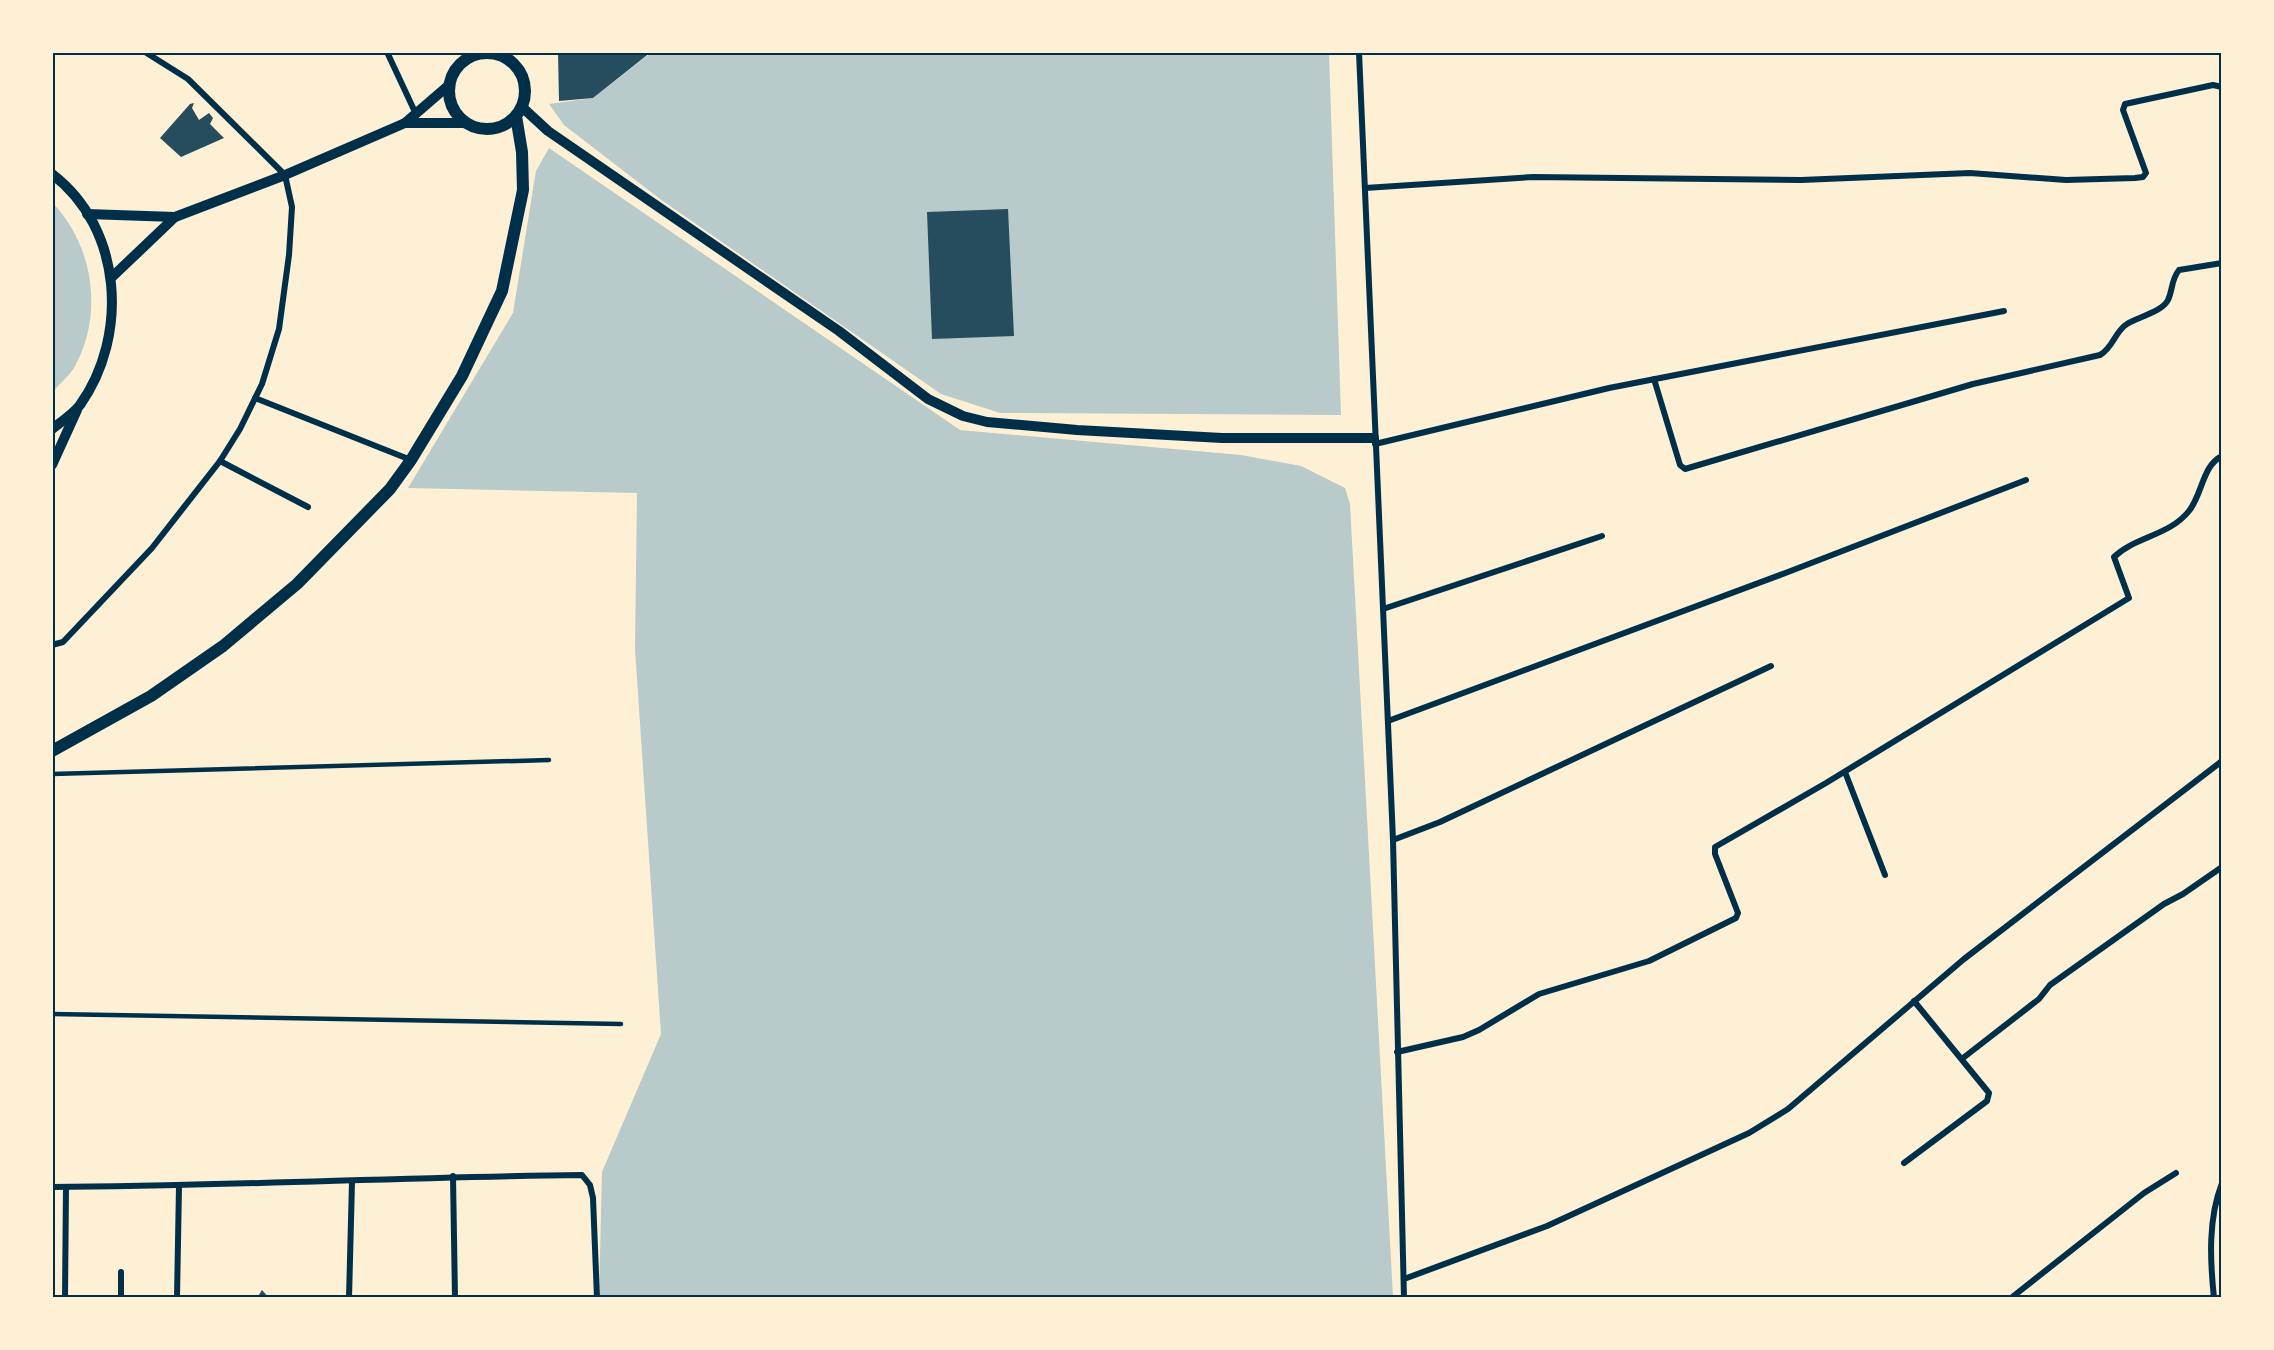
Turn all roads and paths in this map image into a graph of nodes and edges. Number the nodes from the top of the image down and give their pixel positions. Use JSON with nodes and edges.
{"nodes":[{"id":1,"x":146,"y":52,"type":"edge"},
{"id":2,"x":387,"y":52,"type":"edge"},
{"id":3,"x":1359,"y":52,"type":"edge"},
{"id":4,"x":485,"y":53,"type":"edge"},
{"id":5,"x":512,"y":57,"type":"edge"},
{"id":6,"x":449,"y":85,"type":"junction"},
{"id":7,"x":2222,"y":87,"type":"edge"},
{"id":8,"x":415,"y":112,"type":"junction"},
{"id":9,"x":519,"y":112,"type":"junction"},
{"id":10,"x":405,"y":123,"type":"junction"},
{"id":11,"x":467,"y":123,"type":"junction"},
{"id":12,"x":52,"y":174,"type":"edge"},
{"id":13,"x":285,"y":175,"type":"junction"},
{"id":14,"x":1365,"y":189,"type":"junction"},
{"id":15,"x":87,"y":214,"type":"junction"},
{"id":16,"x":175,"y":217,"type":"junction"},
{"id":17,"x":2222,"y":263,"type":"edge"},
{"id":18,"x":111,"y":278,"type":"junction"},
{"id":19,"x":2004,"y":311,"type":"dead end"},
{"id":20,"x":1654,"y":379,"type":"junction"},
{"id":21,"x":255,"y":398,"type":"junction"},
{"id":22,"x":78,"y":407,"type":"junction"},
{"id":23,"x":52,"y":429,"type":"edge"},
{"id":24,"x":1375,"y":441,"type":"junction"},
{"id":25,"x":2222,"y":456,"type":"edge"},
{"id":26,"x":411,"y":460,"type":"junction"},
{"id":27,"x":220,"y":462,"type":"junction"},
{"id":28,"x":52,"y":465,"type":"edge"},
{"id":29,"x":2026,"y":480,"type":"dead end"},
{"id":30,"x":308,"y":507,"type":"dead end"},
{"id":31,"x":1602,"y":536,"type":"dead end"},
{"id":32,"x":1383,"y":609,"type":"junction"},
{"id":33,"x":52,"y":645,"type":"edge"},
{"id":34,"x":1771,"y":666,"type":"dead end"},
{"id":35,"x":1388,"y":721,"type":"junction"},
{"id":36,"x":52,"y":751,"type":"edge"},
{"id":37,"x":549,"y":760,"type":"dead end"},
{"id":38,"x":2222,"y":761,"type":"edge"},
{"id":39,"x":1845,"y":772,"type":"junction"},
{"id":40,"x":52,"y":774,"type":"edge"},
{"id":41,"x":1393,"y":840,"type":"junction"},
{"id":42,"x":2222,"y":867,"type":"edge"},
{"id":43,"x":1886,"y":874,"type":"dead end"},
{"id":44,"x":1914,"y":1001,"type":"junction"},
{"id":45,"x":52,"y":1014,"type":"edge"},
{"id":46,"x":621,"y":1024,"type":"dead end"},
{"id":47,"x":1397,"y":1052,"type":"junction"},
{"id":48,"x":1963,"y":1058,"type":"junction"},
{"id":49,"x":1904,"y":1163,"type":"dead end"},
{"id":50,"x":2176,"y":1173,"type":"dead end"},
{"id":51,"x":453,"y":1176,"type":"junction"},
{"id":52,"x":352,"y":1182,"type":"junction"},
{"id":53,"x":2222,"y":1183,"type":"edge"},
{"id":54,"x":179,"y":1186,"type":"junction"},
{"id":55,"x":52,"y":1187,"type":"edge"},
{"id":56,"x":66,"y":1187,"type":"junction"},
{"id":57,"x":121,"y":1272,"type":"dead end"},
{"id":58,"x":1404,"y":1279,"type":"junction"},
{"id":59,"x":65,"y":1298,"type":"edge"},
{"id":60,"x":121,"y":1298,"type":"edge"},
{"id":61,"x":177,"y":1298,"type":"edge"},
{"id":62,"x":349,"y":1298,"type":"edge"},
{"id":63,"x":455,"y":1298,"type":"edge"},
{"id":64,"x":597,"y":1298,"type":"edge"},
{"id":65,"x":1404,"y":1298,"type":"edge"},
{"id":66,"x":2011,"y":1298,"type":"edge"},
{"id":67,"x":2214,"y":1298,"type":"edge"}],
"edges":[{"from":1,"to":13,"type":"street"},
{"from":2,"to":8,"type":"street"},
{"from":3,"to":14,"type":"street"},
{"from":4,"to":5,"type":"main road"},
{"from":4,"to":6,"type":"main road"},
{"from":5,"to":9,"type":"main road"},
{"from":6,"to":8,"type":"street"},
{"from":6,"to":11,"type":"main road"},
{"from":7,"to":14,"type":"street"},
{"from":8,"to":10,"type":"street"},
{"from":9,"to":11,"type":"main road"},
{"from":9,"to":24,"type":"street"},
{"from":9,"to":26,"type":"main road"},
{"from":10,"to":11,"type":"street"},
{"from":10,"to":13,"type":"street"},
{"from":12,"to":15,"type":"street"},
{"from":13,"to":16,"type":"street"},
{"from":13,"to":21,"type":"street"},
{"from":14,"to":24,"type":"street"},
{"from":15,"to":16,"type":"street"},
{"from":15,"to":18,"type":"street"},
{"from":16,"to":18,"type":"street"},
{"from":17,"to":20,"type":"street"},
{"from":18,"to":22,"type":"street"},
{"from":19,"to":20,"type":"street"},
{"from":20,"to":24,"type":"street"},
{"from":21,"to":26,"type":"street"},
{"from":21,"to":27,"type":"street"},
{"from":22,"to":23,"type":"street"},
{"from":22,"to":28,"type":"street"},
{"from":24,"to":32,"type":"street"},
{"from":25,"to":39,"type":"street"},
{"from":26,"to":36,"type":"main road"},
{"from":27,"to":30,"type":"street"},
{"from":27,"to":33,"type":"street"},
{"from":29,"to":35,"type":"street"},
{"from":31,"to":32,"type":"street"},
{"from":32,"to":35,"type":"street"},
{"from":34,"to":41,"type":"street"},
{"from":35,"to":41,"type":"street"},
{"from":37,"to":40,"type":"lane"},
{"from":38,"to":44,"type":"street"},
{"from":39,"to":43,"type":"street"},
{"from":39,"to":47,"type":"street"},
{"from":41,"to":47,"type":"street"},
{"from":42,"to":48,"type":"street"},
{"from":44,"to":48,"type":"street"},
{"from":44,"to":58,"type":"street"},
{"from":45,"to":46,"type":"lane"},
{"from":47,"to":58,"type":"street"},
{"from":48,"to":49,"type":"street"},
{"from":50,"to":66,"type":"street"},
{"from":51,"to":52,"type":"street"},
{"from":51,"to":63,"type":"street"},
{"from":51,"to":64,"type":"street"},
{"from":52,"to":54,"type":"street"},
{"from":52,"to":62,"type":"street"},
{"from":53,"to":67,"type":"street"},
{"from":54,"to":56,"type":"street"},
{"from":54,"to":61,"type":"street"},
{"from":55,"to":56,"type":"street"},
{"from":56,"to":59,"type":"street"},
{"from":57,"to":60,"type":"street"},
{"from":58,"to":65,"type":"street"}]}
